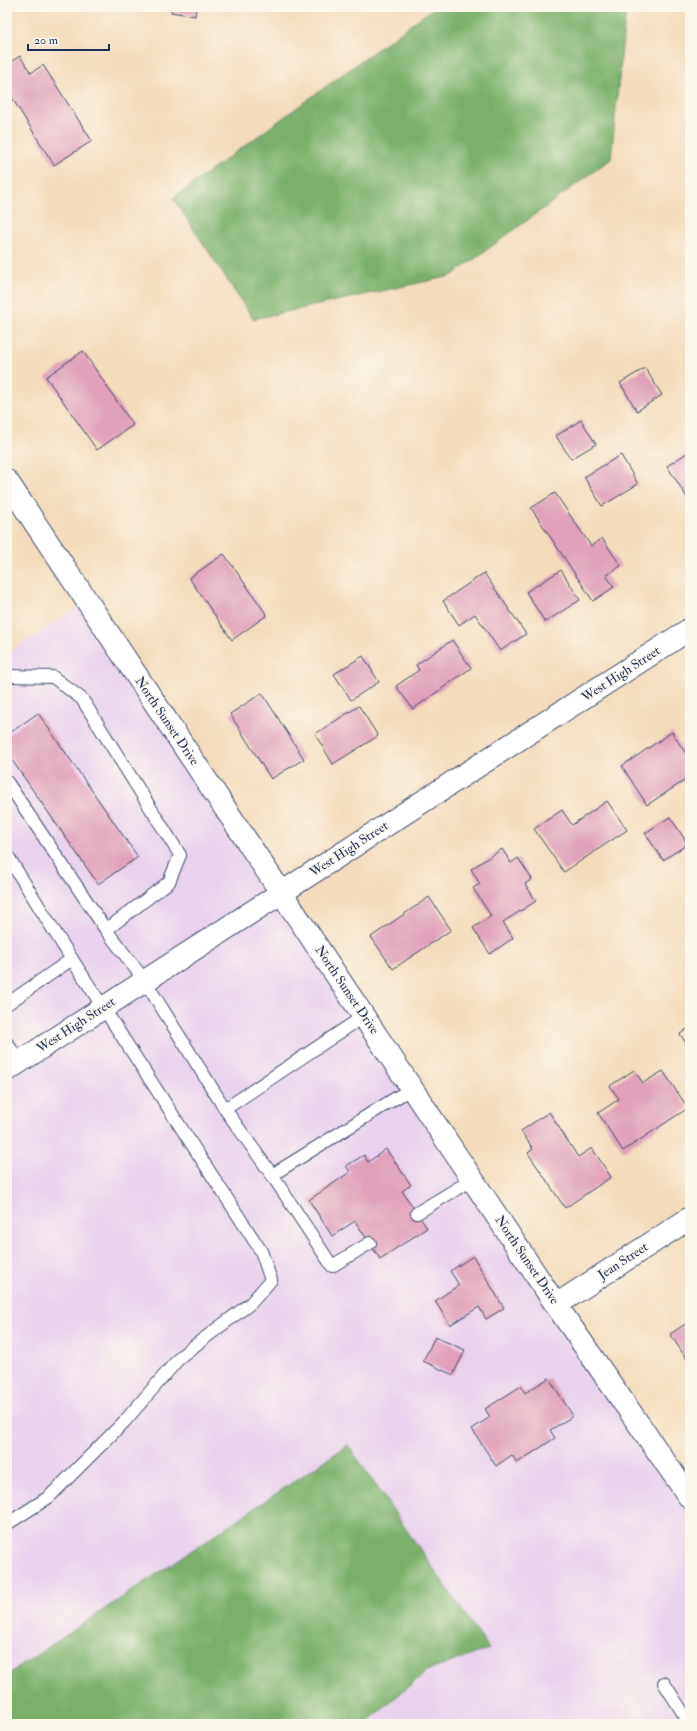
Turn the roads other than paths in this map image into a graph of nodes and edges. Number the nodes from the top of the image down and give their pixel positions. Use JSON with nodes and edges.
{"nodes":[{"id":1,"x":7,"y":481,"type":"edge"},
{"id":2,"x":690,"y":629,"type":"edge"},
{"id":3,"x":7,"y":676,"type":"edge"},
{"id":4,"x":7,"y":782,"type":"edge"},
{"id":5,"x":7,"y":855,"type":"edge"},
{"id":6,"x":281,"y":893,"type":"junction"},
{"id":7,"x":106,"y":930,"type":"junction"},
{"id":8,"x":72,"y":959,"type":"junction"},
{"id":9,"x":144,"y":981,"type":"junction"},
{"id":10,"x":7,"y":1004,"type":"edge"},
{"id":11,"x":104,"y":1007,"type":"junction"},
{"id":12,"x":364,"y":1016,"type":"junction"},
{"id":13,"x":7,"y":1043,"type":"edge"},
{"id":14,"x":13,"y":1066,"type":"edge"},
{"id":15,"x":412,"y":1088,"type":"junction"},
{"id":16,"x":225,"y":1109,"type":"junction"},
{"id":17,"x":272,"y":1175,"type":"junction"},
{"id":18,"x":473,"y":1179,"type":"junction"},
{"id":19,"x":417,"y":1213,"type":"dead end"},
{"id":20,"x":690,"y":1218,"type":"edge"},
{"id":21,"x":370,"y":1243,"type":"dead end"},
{"id":22,"x":556,"y":1305,"type":"junction"},
{"id":23,"x":690,"y":1498,"type":"edge"},
{"id":24,"x":7,"y":1524,"type":"edge"},
{"id":25,"x":664,"y":1683,"type":"dead end"},
{"id":26,"x":690,"y":1724,"type":"edge"}],
"edges":[{"from":1,"to":6,"type":"main road","name":"North Sunset Drive"},
{"from":2,"to":6,"type":"main road","name":"West High Street"},
{"from":3,"to":7,"type":"lane"},
{"from":4,"to":7,"type":"lane"},
{"from":5,"to":8,"type":"lane"},
{"from":6,"to":9,"type":"main road","name":"West High Street"},
{"from":6,"to":12,"type":"main road","name":"North Sunset Drive"},
{"from":7,"to":9,"type":"lane"},
{"from":8,"to":10,"type":"lane"},
{"from":8,"to":11,"type":"lane"},
{"from":9,"to":11,"type":"main road","name":"West High Street"},
{"from":9,"to":16,"type":"lane"},
{"from":11,"to":14,"type":"main road","name":"West High Street"},
{"from":11,"to":24,"type":"lane"},
{"from":12,"to":15,"type":"main road","name":"North Sunset Drive"},
{"from":12,"to":16,"type":"lane"},
{"from":13,"to":14,"type":"lane"},
{"from":15,"to":17,"type":"lane"},
{"from":15,"to":18,"type":"main road","name":"North Sunset Drive"},
{"from":16,"to":17,"type":"lane"},
{"from":17,"to":21,"type":"lane"},
{"from":18,"to":19,"type":"lane"},
{"from":18,"to":22,"type":"main road","name":"North Sunset Drive"},
{"from":20,"to":22,"type":"main road","name":"Jean Street"},
{"from":22,"to":23,"type":"main road","name":"North Sunset Drive"},
{"from":25,"to":26,"type":"lane"}]}
